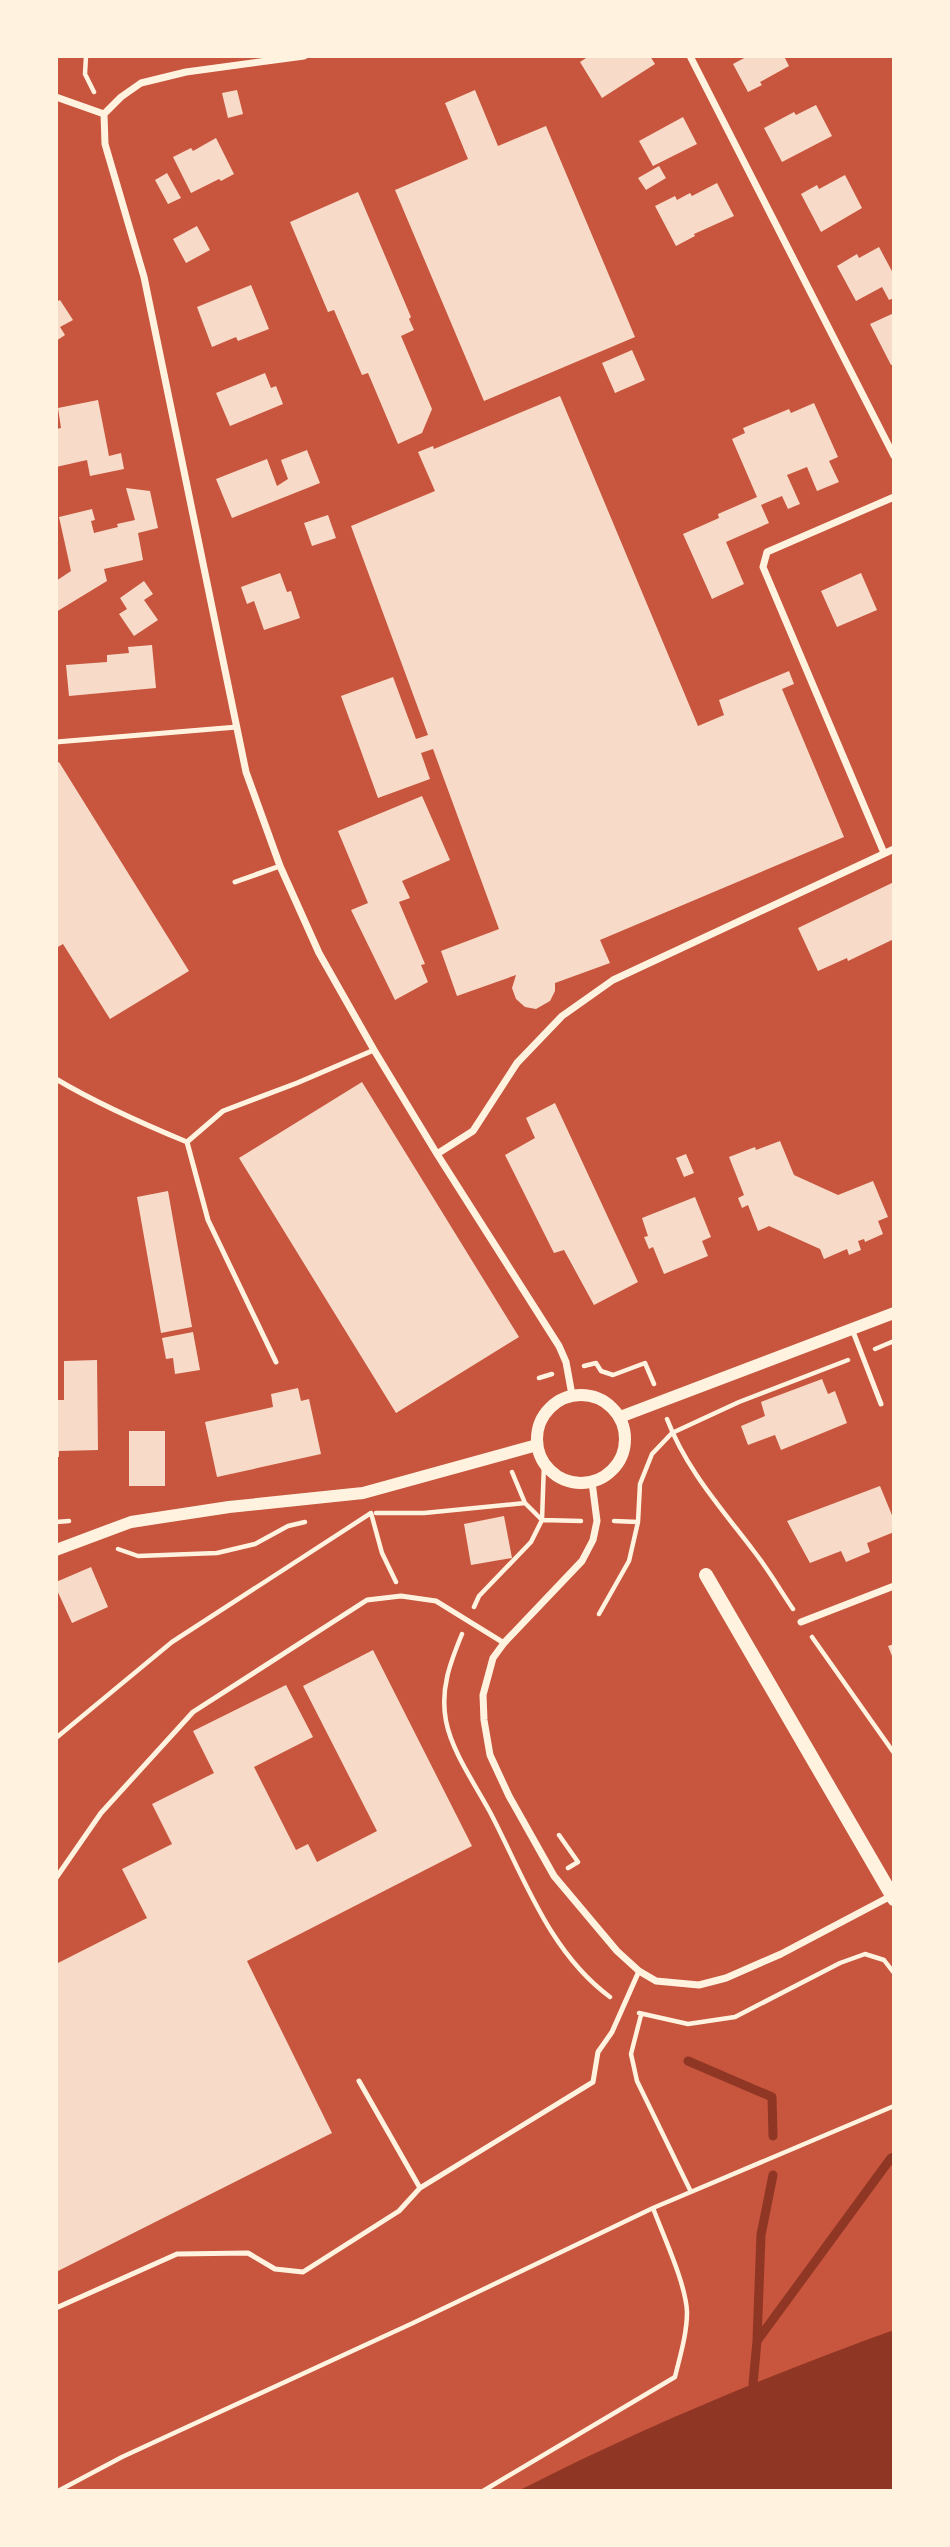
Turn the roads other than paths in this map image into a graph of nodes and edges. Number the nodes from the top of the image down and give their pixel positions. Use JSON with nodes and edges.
{"nodes":[{"id":1,"x":303,"y":56,"type":"edge"},
{"id":2,"x":690,"y":56,"type":"edge"},
{"id":3,"x":56,"y":97,"type":"edge"},
{"id":4,"x":104,"y":114,"type":"junction"},
{"id":5,"x":894,"y":456,"type":"edge"},
{"id":6,"x":894,"y":497,"type":"edge"},
{"id":7,"x":237,"y":727,"type":"junction"},
{"id":8,"x":56,"y":743,"type":"edge"},
{"id":9,"x":894,"y":849,"type":"edge"},
{"id":10,"x":884,"y":853,"type":"junction"},
{"id":11,"x":280,"y":866,"type":"junction"},
{"id":12,"x":235,"y":882,"type":"dead end"},
{"id":13,"x":374,"y":1050,"type":"junction"},
{"id":14,"x":56,"y":1079,"type":"edge"},
{"id":15,"x":187,"y":1142,"type":"junction"},
{"id":16,"x":437,"y":1154,"type":"junction"},
{"id":17,"x":894,"y":1313,"type":"edge"},
{"id":18,"x":852,"y":1329,"type":"junction"},
{"id":19,"x":276,"y":1362,"type":"dead end"},
{"id":20,"x":572,"y":1395,"type":"junction"},
{"id":21,"x":881,"y":1404,"type":"dead end"},
{"id":22,"x":620,"y":1418,"type":"junction"},
{"id":23,"x":537,"y":1445,"type":"junction"},
{"id":24,"x":592,"y":1482,"type":"junction"},
{"id":25,"x":56,"y":1550,"type":"edge"},
{"id":26,"x":706,"y":1575,"type":"dead end"},
{"id":27,"x":894,"y":1586,"type":"edge"},
{"id":28,"x":801,"y":1622,"type":"dead end"},
{"id":29,"x":504,"y":1643,"type":"junction"},
{"id":30,"x":56,"y":1878,"type":"edge"},
{"id":31,"x":893,"y":1897,"type":"edge"},
{"id":32,"x":639,"y":1971,"type":"junction"},
{"id":33,"x":359,"y":2081,"type":"dead end"},
{"id":34,"x":420,"y":2188,"type":"junction"},
{"id":35,"x":56,"y":2308,"type":"edge"}],
"edges":[{"from":1,"to":4,"type":"street"},
{"from":2,"to":5,"type":"street"},
{"from":3,"to":4,"type":"street"},
{"from":4,"to":7,"type":"street"},
{"from":6,"to":10,"type":"street"},
{"from":7,"to":8,"type":"lane"},
{"from":7,"to":11,"type":"street"},
{"from":9,"to":10,"type":"street"},
{"from":10,"to":16,"type":"street"},
{"from":11,"to":12,"type":"lane"},
{"from":11,"to":13,"type":"street"},
{"from":13,"to":15,"type":"lane"},
{"from":13,"to":16,"type":"street"},
{"from":14,"to":15,"type":"lane"},
{"from":15,"to":19,"type":"lane"},
{"from":16,"to":20,"type":"street"},
{"from":17,"to":18,"type":"street"},
{"from":18,"to":21,"type":"lane"},
{"from":18,"to":22,"type":"street"},
{"from":20,"to":22,"type":"street"},
{"from":20,"to":23,"type":"street"},
{"from":22,"to":24,"type":"street"},
{"from":23,"to":24,"type":"street"},
{"from":23,"to":25,"type":"street"},
{"from":24,"to":29,"type":"street"},
{"from":26,"to":31,"type":"main road"},
{"from":27,"to":28,"type":"street"},
{"from":29,"to":30,"type":"lane"},
{"from":29,"to":32,"type":"street"},
{"from":31,"to":32,"type":"street"},
{"from":32,"to":34,"type":"lane"},
{"from":33,"to":34,"type":"lane"},
{"from":34,"to":35,"type":"lane"}]}
